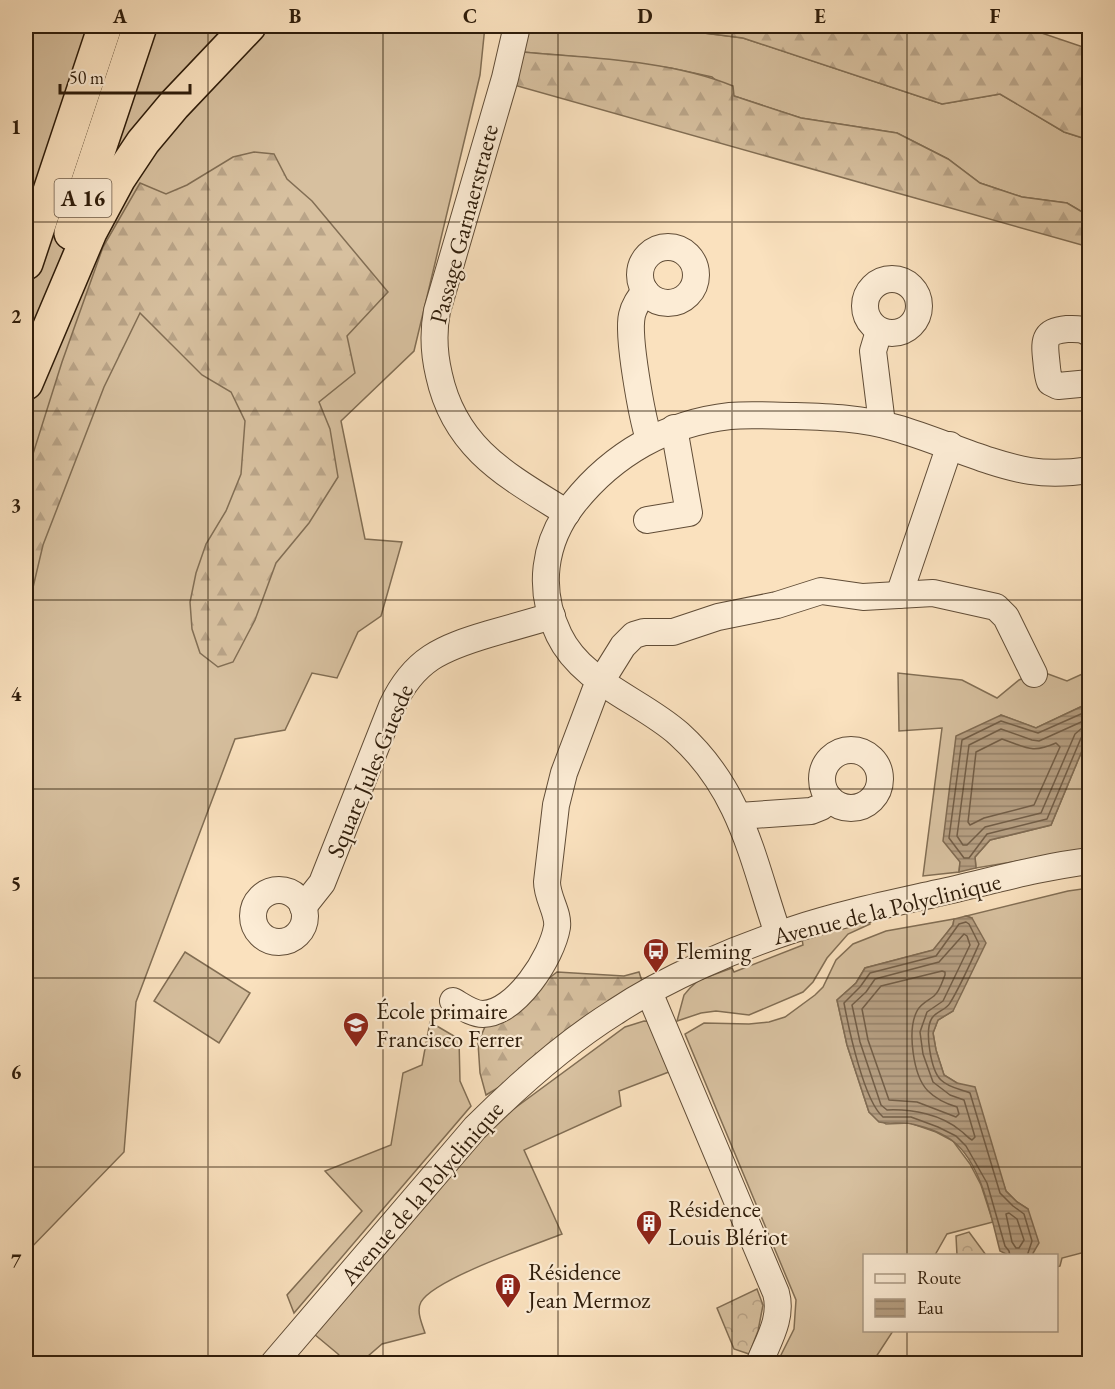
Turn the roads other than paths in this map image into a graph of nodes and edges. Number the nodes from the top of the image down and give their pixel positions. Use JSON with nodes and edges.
{"nodes":[{"id":1,"x":90,"y":26,"type":"edge"},
{"id":2,"x":105,"y":26,"type":"edge"},
{"id":3,"x":140,"y":26,"type":"edge"},
{"id":4,"x":249,"y":26,"type":"edge"},
{"id":5,"x":517,"y":26,"type":"edge"},
{"id":6,"x":51,"y":187,"type":"junction"},
{"id":7,"x":26,"y":263,"type":"edge"},
{"id":8,"x":645,"y":291,"type":"dead end"},
{"id":9,"x":879,"y":331,"type":"dead end"},
{"id":10,"x":1089,"y":334,"type":"edge"},
{"id":11,"x":26,"y":371,"type":"edge"},
{"id":12,"x":26,"y":383,"type":"edge"},
{"id":13,"x":1089,"y":383,"type":"edge"},
{"id":14,"x":882,"y":424,"type":"junction"},
{"id":15,"x":674,"y":428,"type":"junction"},
{"id":16,"x":649,"y":439,"type":"junction"},
{"id":17,"x":950,"y":446,"type":"junction"},
{"id":18,"x":1089,"y":470,"type":"edge"},
{"id":19,"x":567,"y":513,"type":"junction"},
{"id":20,"x":647,"y":520,"type":"dead end"},
{"id":21,"x":899,"y":595,"type":"junction"},
{"id":22,"x":552,"y":616,"type":"junction"},
{"id":23,"x":1034,"y":675,"type":"dead end"},
{"id":24,"x":601,"y":680,"type":"junction"},
{"id":25,"x":830,"y":800,"type":"dead end"},
{"id":26,"x":739,"y":816,"type":"junction"},
{"id":27,"x":1089,"y":861,"type":"edge"},
{"id":28,"x":303,"y":907,"type":"dead end"},
{"id":29,"x":778,"y":934,"type":"junction"},
{"id":30,"x":649,"y":992,"type":"junction"},
{"id":31,"x":453,"y":1001,"type":"dead end"},
{"id":32,"x":289,"y":1358,"type":"edge"},
{"id":33,"x":759,"y":1364,"type":"edge"}],
"edges":[{"from":1,"to":6,"type":"highway"},
{"from":2,"to":6,"type":"highway","number":"A 16"},
{"from":3,"to":11,"type":"highway","number":"A 16"},
{"from":4,"to":12,"type":"highway"},
{"from":5,"to":19,"type":"street","name":"Passage Garnaerstraete"},
{"from":6,"to":7,"type":"highway","number":"A 16"},
{"from":8,"to":16,"type":"street"},
{"from":9,"to":14,"type":"street"},
{"from":10,"to":13,"type":"street"},
{"from":14,"to":15,"type":"street"},
{"from":14,"to":17,"type":"street"},
{"from":15,"to":16,"type":"street"},
{"from":15,"to":20,"type":"street"},
{"from":16,"to":19,"type":"street"},
{"from":17,"to":18,"type":"street"},
{"from":17,"to":21,"type":"street"},
{"from":19,"to":22,"type":"street"},
{"from":21,"to":23,"type":"street"},
{"from":21,"to":24,"type":"street"},
{"from":22,"to":24,"type":"street"},
{"from":22,"to":28,"type":"street","name":"Square Jules Guesde"},
{"from":24,"to":26,"type":"street"},
{"from":24,"to":31,"type":"street"},
{"from":25,"to":26,"type":"street"},
{"from":26,"to":29,"type":"street"},
{"from":27,"to":29,"type":"street","name":"Avenue de la Polyclinique"},
{"from":29,"to":30,"type":"street","name":"Avenue de la Polyclinique"},
{"from":30,"to":32,"type":"street","name":"Avenue de la Polyclinique"},
{"from":30,"to":33,"type":"street"}]}
